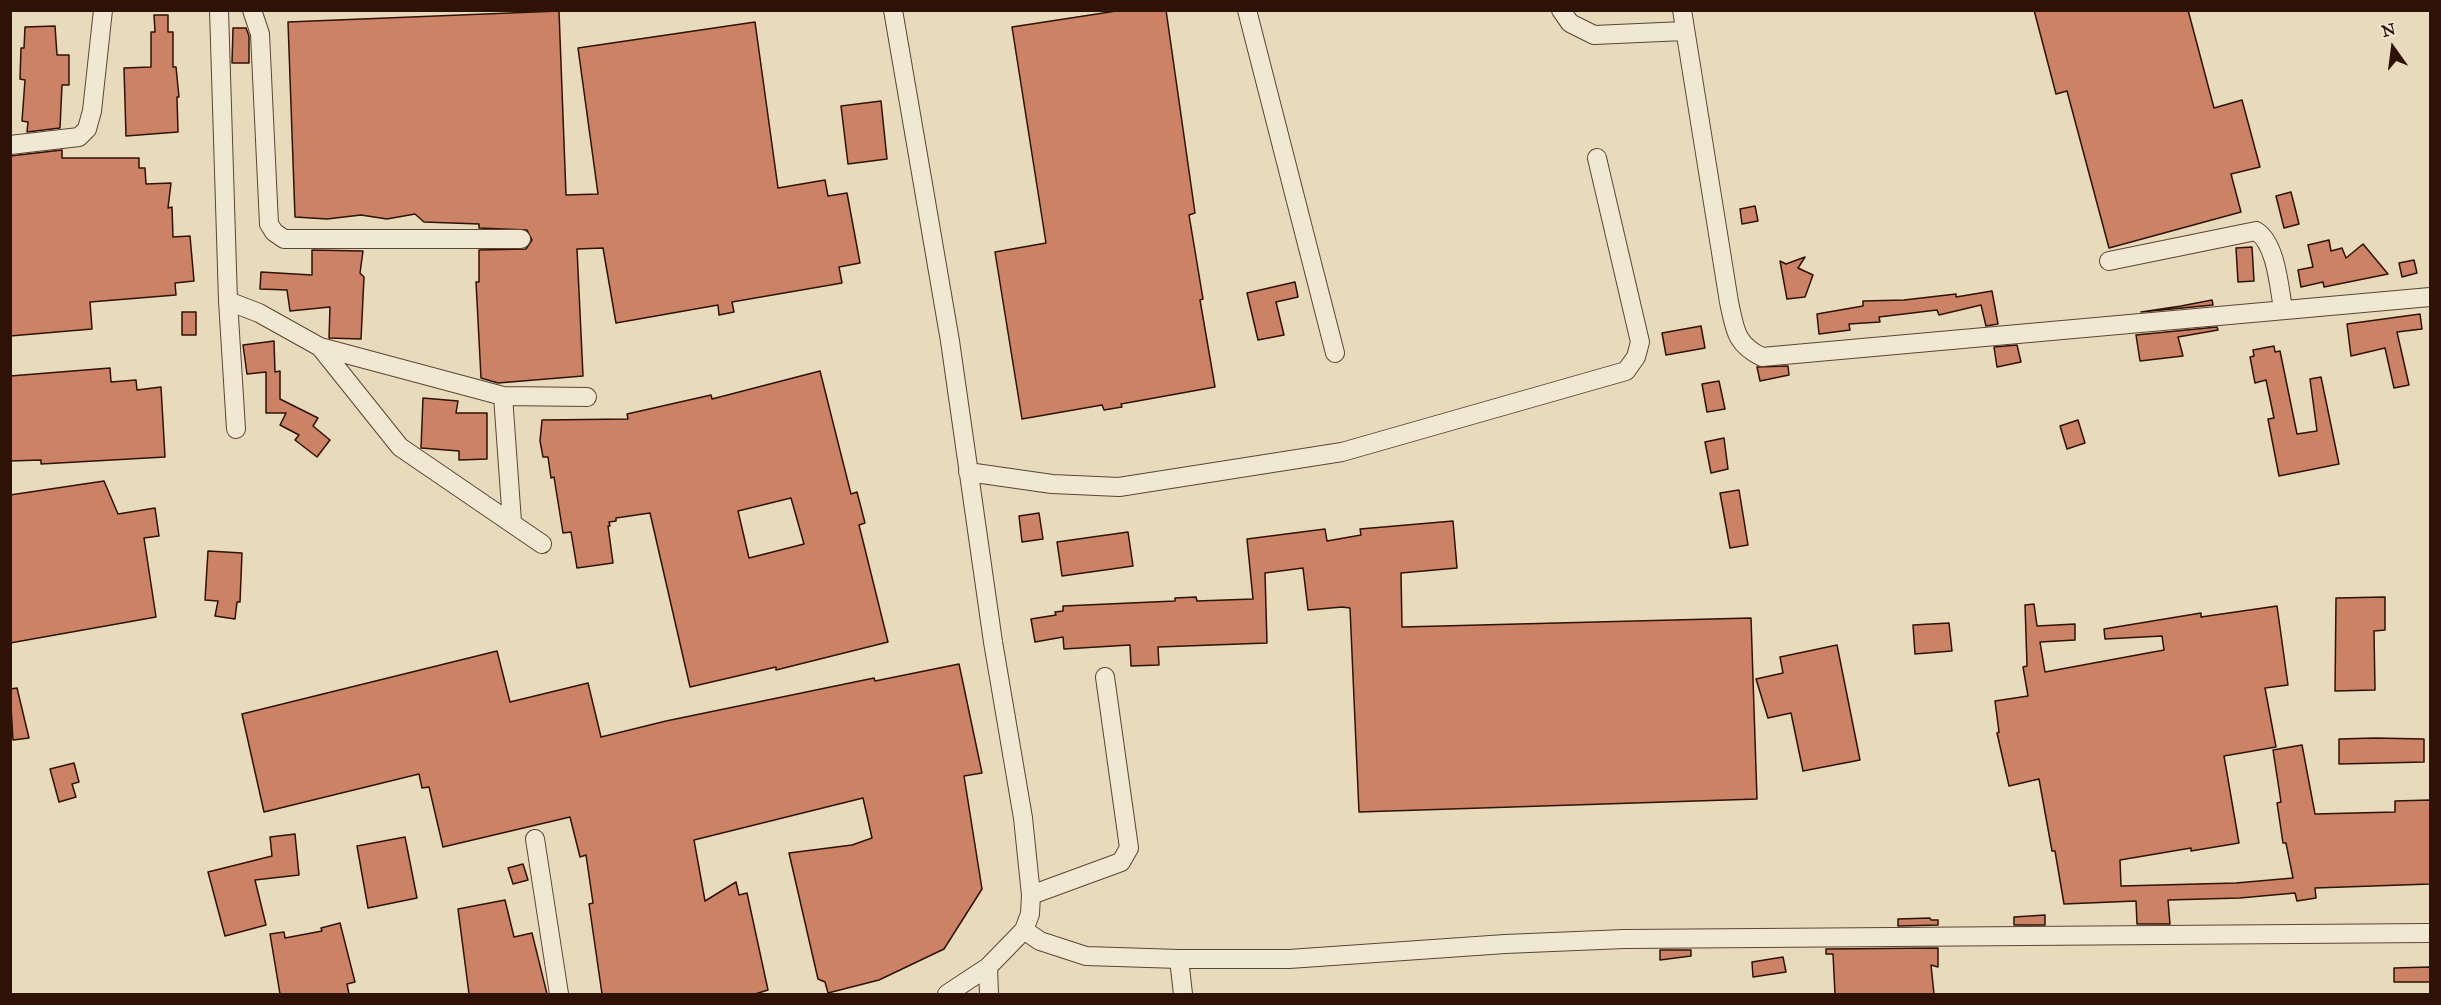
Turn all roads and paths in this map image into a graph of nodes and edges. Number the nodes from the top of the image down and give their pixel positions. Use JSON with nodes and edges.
{"nodes":[{"id":1,"x":103,"y":10,"type":"edge"},
{"id":2,"x":252,"y":10,"type":"edge"},
{"id":3,"x":893,"y":10,"type":"edge"},
{"id":4,"x":1247,"y":10,"type":"edge"},
{"id":5,"x":1561,"y":10,"type":"edge"},
{"id":6,"x":1682,"y":10,"type":"edge"},
{"id":7,"x":220,"y":11,"type":"edge"},
{"id":8,"x":1684,"y":31,"type":"junction"},
{"id":9,"x":10,"y":145,"type":"edge"},
{"id":10,"x":1597,"y":158,"type":"dead end"},
{"id":11,"x":521,"y":239,"type":"dead end"},
{"id":12,"x":2109,"y":261,"type":"dead end"},
{"id":13,"x":2430,"y":297,"type":"edge"},
{"id":14,"x":228,"y":301,"type":"junction"},
{"id":15,"x":2283,"y":309,"type":"junction"},
{"id":16,"x":320,"y":347,"type":"junction"},
{"id":17,"x":1335,"y":353,"type":"dead end"},
{"id":18,"x":503,"y":396,"type":"junction"},
{"id":19,"x":587,"y":398,"type":"dead end"},
{"id":20,"x":236,"y":429,"type":"dead end"},
{"id":21,"x":968,"y":472,"type":"junction"},
{"id":22,"x":512,"y":522,"type":"junction"},
{"id":23,"x":542,"y":544,"type":"dead end"},
{"id":24,"x":1105,"y":677,"type":"dead end"},
{"id":25,"x":535,"y":839,"type":"dead end"},
{"id":26,"x":1031,"y":895,"type":"junction"},
{"id":27,"x":1023,"y":930,"type":"junction"},
{"id":28,"x":2430,"y":933,"type":"edge"},
{"id":29,"x":1179,"y":958,"type":"junction"},
{"id":30,"x":988,"y":967,"type":"junction"},
{"id":31,"x":559,"y":994,"type":"edge"},
{"id":32,"x":947,"y":994,"type":"edge"},
{"id":33,"x":989,"y":994,"type":"edge"},
{"id":34,"x":1183,"y":994,"type":"edge"}],
"edges":[{"from":1,"to":9,"type":"street"},
{"from":2,"to":11,"type":"street"},
{"from":3,"to":21,"type":"street"},
{"from":4,"to":17,"type":"street"},
{"from":5,"to":8,"type":"street"},
{"from":6,"to":8,"type":"street"},
{"from":7,"to":14,"type":"street"},
{"from":8,"to":15,"type":"street"},
{"from":10,"to":21,"type":"street"},
{"from":12,"to":15,"type":"street"},
{"from":13,"to":15,"type":"street"},
{"from":14,"to":16,"type":"street"},
{"from":14,"to":20,"type":"street"},
{"from":16,"to":18,"type":"street"},
{"from":16,"to":22,"type":"street"},
{"from":18,"to":19,"type":"street"},
{"from":18,"to":22,"type":"street"},
{"from":21,"to":26,"type":"street"},
{"from":22,"to":23,"type":"street"},
{"from":24,"to":26,"type":"street"},
{"from":25,"to":31,"type":"street"},
{"from":26,"to":27,"type":"street"},
{"from":27,"to":29,"type":"street"},
{"from":27,"to":30,"type":"street"},
{"from":28,"to":29,"type":"street"},
{"from":29,"to":34,"type":"street"},
{"from":30,"to":32,"type":"street"},
{"from":30,"to":33,"type":"street"}]}
